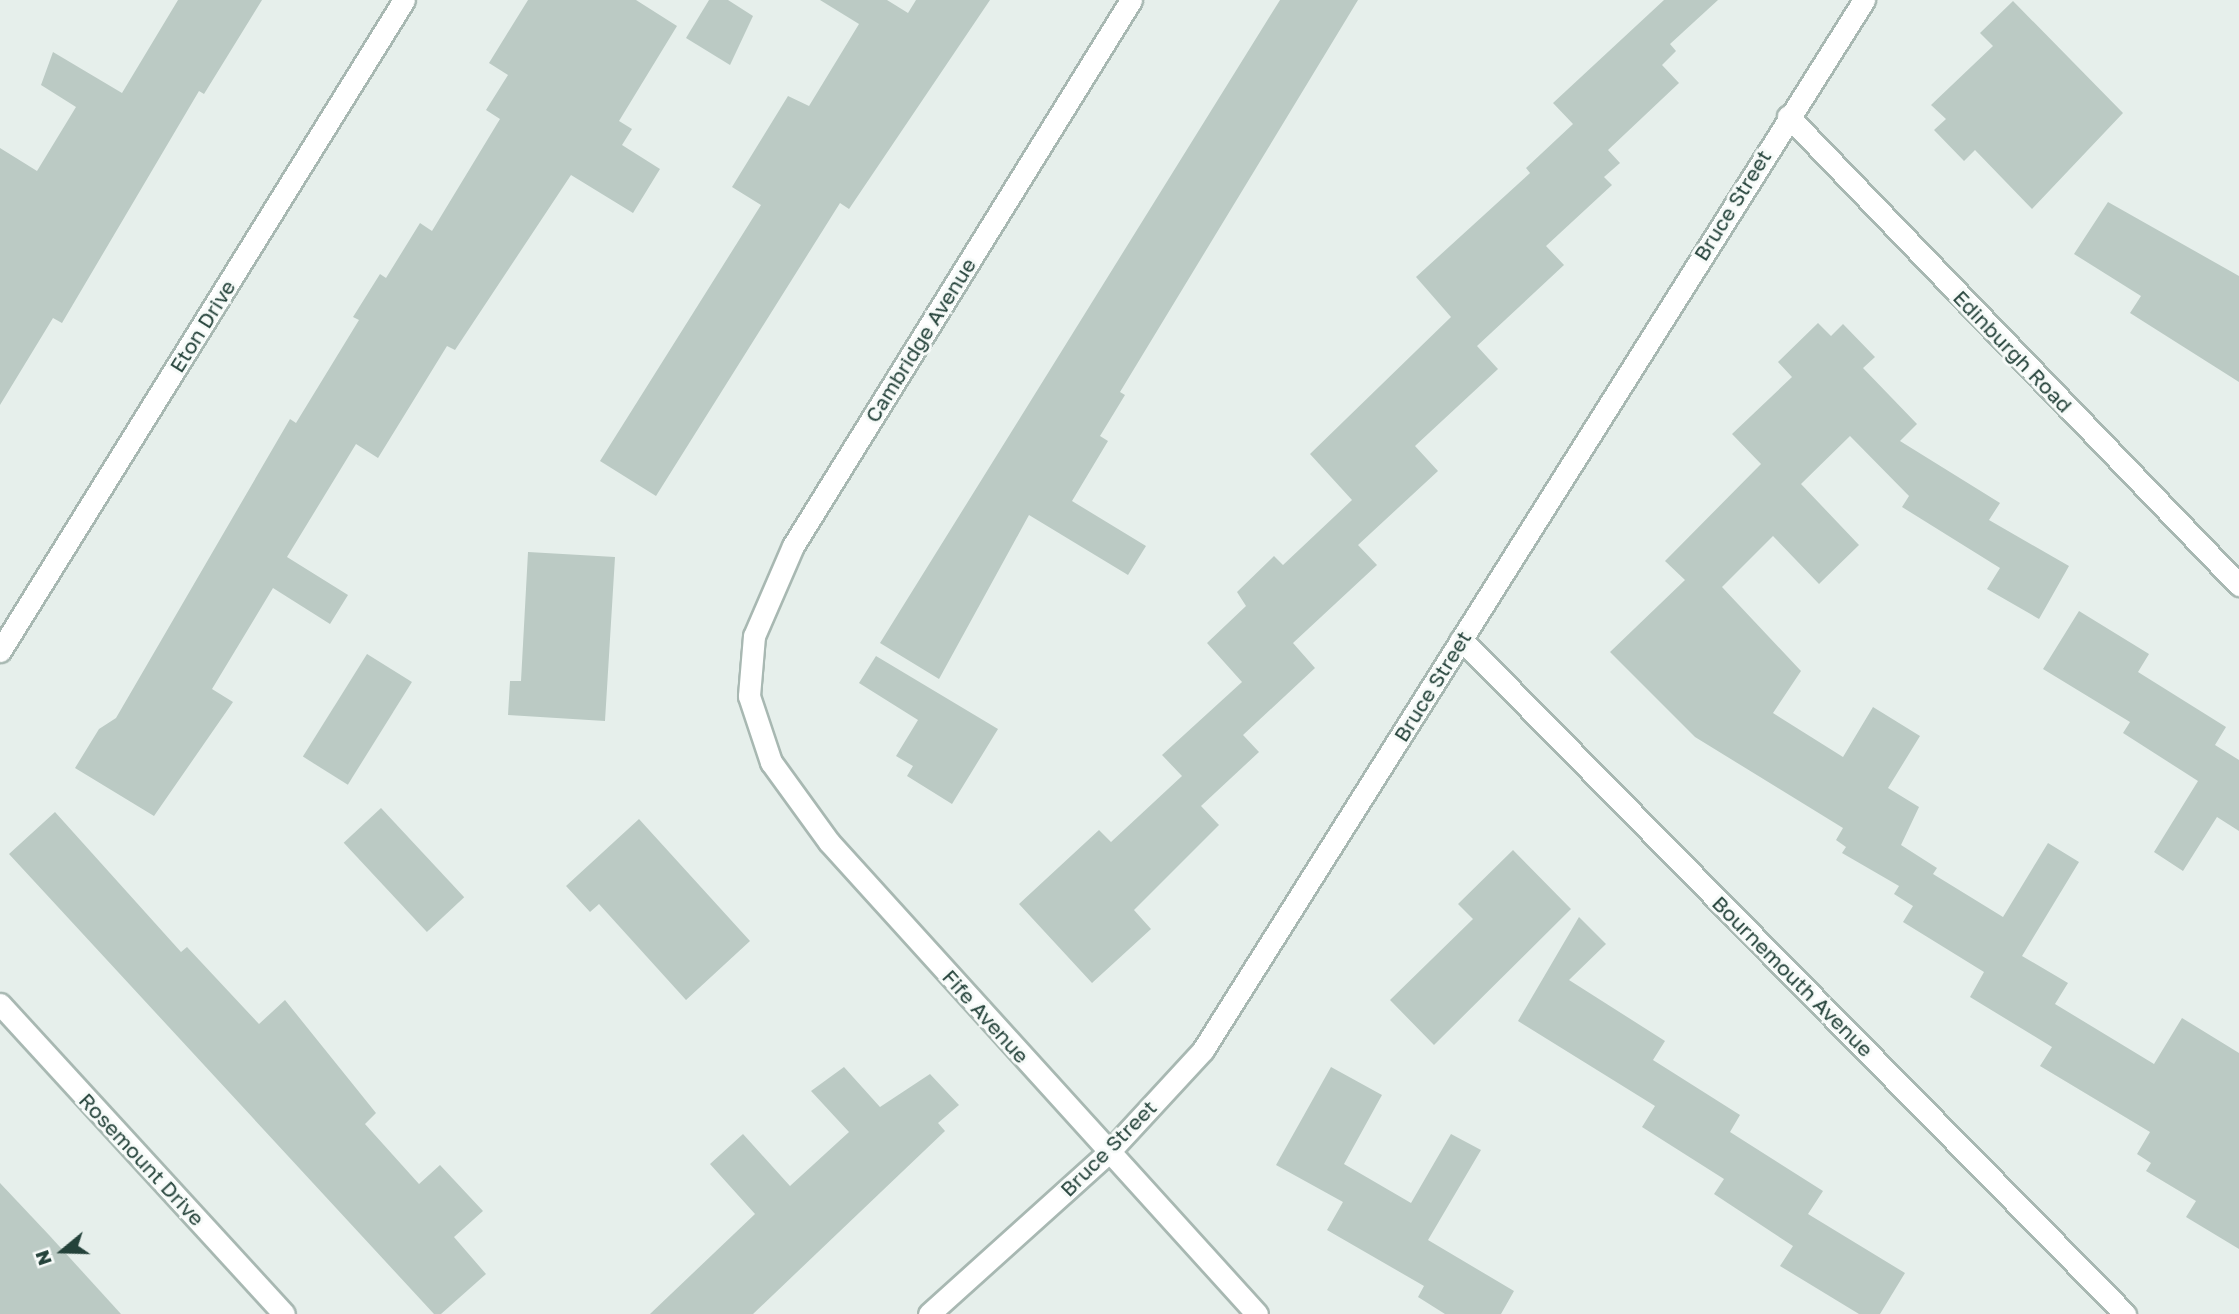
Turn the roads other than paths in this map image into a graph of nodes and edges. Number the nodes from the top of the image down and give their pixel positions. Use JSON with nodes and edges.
{"nodes":[{"id":1,"x":404,"y":0,"type":"edge"},
{"id":2,"x":1131,"y":0,"type":"edge"},
{"id":3,"x":1864,"y":0,"type":"edge"},
{"id":4,"x":1788,"y":116,"type":"junction"},
{"id":5,"x":2239,"y":585,"type":"edge"},
{"id":6,"x":1461,"y":639,"type":"junction"},
{"id":7,"x":0,"y":651,"type":"edge"},
{"id":8,"x":749,"y":696,"type":"joint"},
{"id":9,"x":0,"y":1004,"type":"edge"},
{"id":10,"x":1109,"y":1152,"type":"junction"},
{"id":11,"x":284,"y":1314,"type":"edge"},
{"id":12,"x":929,"y":1314,"type":"edge"},
{"id":13,"x":1257,"y":1314,"type":"edge"},
{"id":14,"x":2125,"y":1314,"type":"edge"}],
"edges":[{"from":1,"to":7,"type":"street","name":"Eton Drive"},
{"from":2,"to":8,"type":"street","name":"Cambridge Avenue"},
{"from":3,"to":4,"type":"street","name":"Bruce Street"},
{"from":4,"to":5,"type":"street","name":"Edinburgh Road"},
{"from":4,"to":6,"type":"street","name":"Bruce Street"},
{"from":6,"to":10,"type":"street","name":"Bruce Street"},
{"from":6,"to":14,"type":"street","name":"Bournemouth Avenue"},
{"from":8,"to":10,"type":"street","name":"Fife Avenue"},
{"from":9,"to":11,"type":"street","name":"Rosemount Drive"},
{"from":10,"to":12,"type":"street","name":"Bruce Street"},
{"from":10,"to":13,"type":"street","name":"Fife Avenue"}]}
